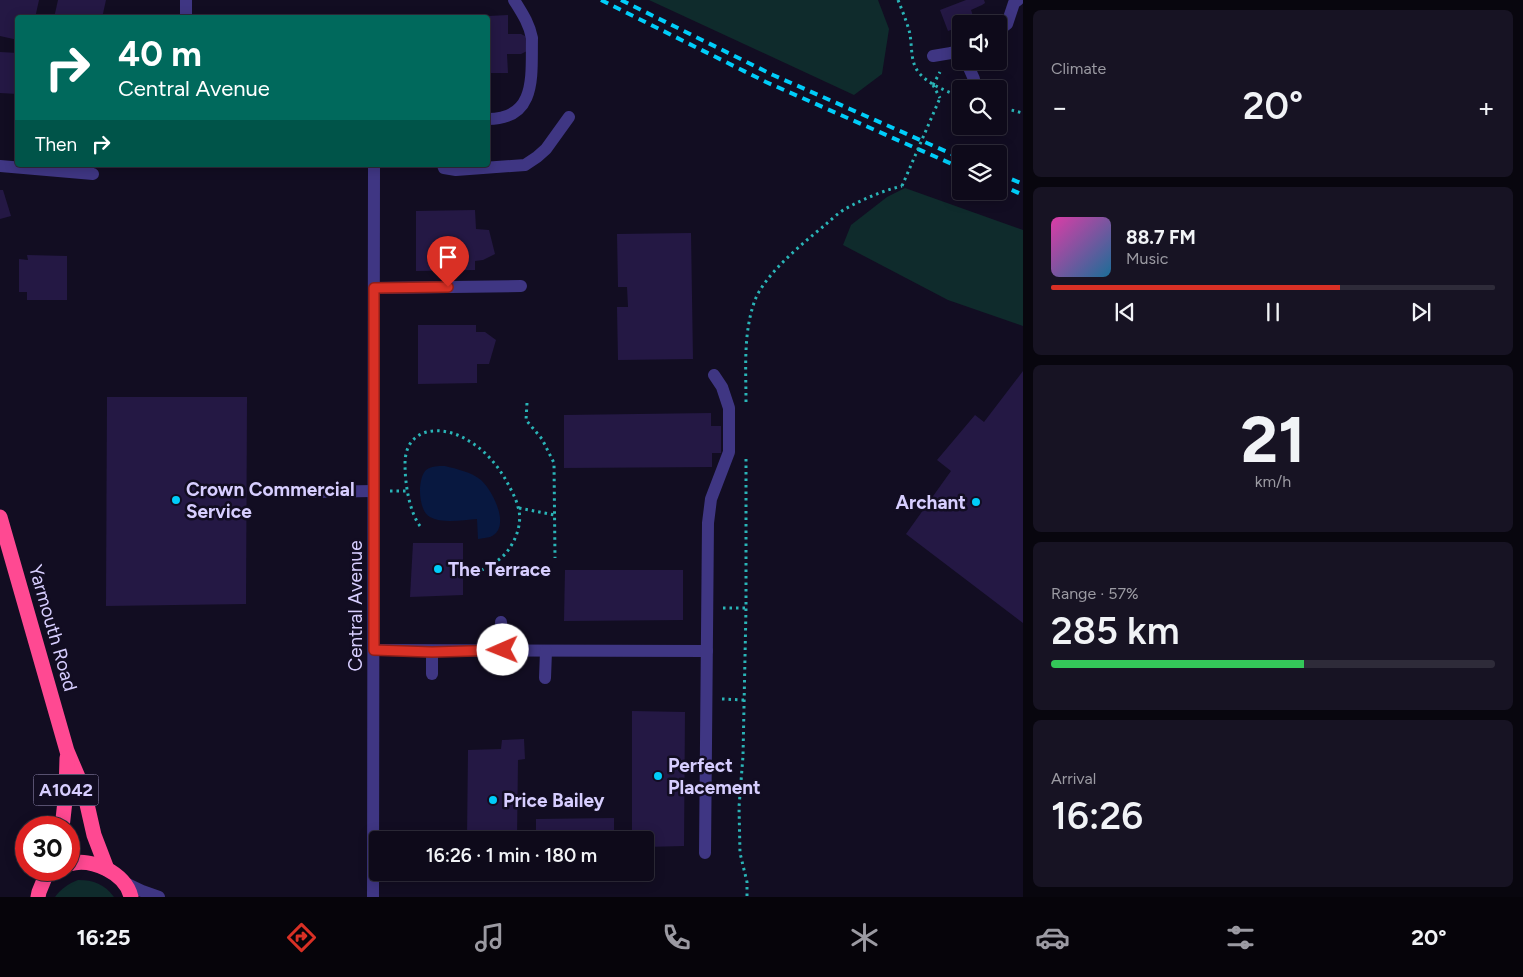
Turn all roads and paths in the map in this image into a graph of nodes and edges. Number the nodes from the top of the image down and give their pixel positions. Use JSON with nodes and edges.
{"nodes":[{"id":1,"x":186,"y":0,"type":"edge"},
{"id":2,"x":514,"y":0,"type":"edge"},
{"id":3,"x":898,"y":0,"type":"edge"},
{"id":4,"x":1018,"y":0,"type":"edge"},
{"id":5,"x":186,"y":15,"type":"edge"},
{"id":6,"x":1007,"y":24,"type":"edge"},
{"id":7,"x":952,"y":53,"type":"edge"},
{"id":8,"x":933,"y":56,"type":"dead end"},
{"id":9,"x":970,"y":70,"type":"edge"},
{"id":10,"x":974,"y":79,"type":"dead end"},
{"id":11,"x":933,"y":84,"type":"junction"},
{"id":12,"x":952,"y":92,"type":"edge"},
{"id":13,"x":1007,"y":109,"type":"edge"},
{"id":14,"x":1023,"y":113,"type":"edge"},
{"id":15,"x":569,"y":117,"type":"dead end"},
{"id":16,"x":490,"y":118,"type":"edge"},
{"id":17,"x":0,"y":166,"type":"edge"},
{"id":18,"x":374,"y":167,"type":"edge"},
{"id":19,"x":444,"y":167,"type":"edge"},
{"id":20,"x":93,"y":174,"type":"dead end"},
{"id":21,"x":521,"y":286,"type":"dead end"},
{"id":22,"x":374,"y":288,"type":"junction"},
{"id":23,"x":714,"y":375,"type":"dead end"},
{"id":24,"x":527,"y":404,"type":"dead end"},
{"id":25,"x":746,"y":410,"type":"dead end"},
{"id":26,"x":746,"y":450,"type":"dead end"},
{"id":27,"x":374,"y":491,"type":"junction"},
{"id":28,"x":309,"y":492,"type":"dead end"},
{"id":29,"x":519,"y":508,"type":"junction"},
{"id":30,"x":555,"y":515,"type":"junction"},
{"id":31,"x":0,"y":517,"type":"edge"},
{"id":32,"x":420,"y":526,"type":"dead end"},
{"id":33,"x":555,"y":558,"type":"dead end"},
{"id":34,"x":482,"y":570,"type":"dead end"},
{"id":35,"x":708,"y":608,"type":"junction"},
{"id":36,"x":746,"y":608,"type":"junction"},
{"id":37,"x":502,"y":622,"type":"dead end"},
{"id":38,"x":374,"y":650,"type":"junction"},
{"id":39,"x":503,"y":650,"type":"junction"},
{"id":40,"x":546,"y":651,"type":"junction"},
{"id":41,"x":708,"y":651,"type":"junction"},
{"id":42,"x":432,"y":652,"type":"junction"},
{"id":43,"x":432,"y":674,"type":"dead end"},
{"id":44,"x":545,"y":678,"type":"dead end"},
{"id":45,"x":707,"y":698,"type":"junction"},
{"id":46,"x":744,"y":700,"type":"junction"},
{"id":47,"x":67,"y":751,"type":"junction"},
{"id":48,"x":63,"y":816,"type":"edge"},
{"id":49,"x":705,"y":853,"type":"dead end"},
{"id":50,"x":80,"y":863,"type":"edge"},
{"id":51,"x":108,"y":869,"type":"junction"},
{"id":52,"x":123,"y":882,"type":"junction"},
{"id":53,"x":131,"y":897,"type":"edge"},
{"id":54,"x":159,"y":897,"type":"edge"},
{"id":55,"x":373,"y":897,"type":"edge"},
{"id":56,"x":747,"y":897,"type":"edge"}],
"edges":[{"from":1,"to":5,"type":"street"},
{"from":2,"to":16,"type":"street"},
{"from":3,"to":11,"type":"path"},
{"from":4,"to":6,"type":"street"},
{"from":7,"to":8,"type":"street"},
{"from":9,"to":10,"type":"street"},
{"from":11,"to":12,"type":"path"},
{"from":11,"to":25,"type":"path","bridge":true},
{"from":13,"to":14,"type":"path"},
{"from":15,"to":19,"type":"street"},
{"from":17,"to":20,"type":"street"},
{"from":18,"to":22,"type":"street","name":"Central Avenue"},
{"from":21,"to":22,"type":"street"},
{"from":22,"to":27,"type":"street","name":"Central Avenue"},
{"from":23,"to":35,"type":"street"},
{"from":24,"to":30,"type":"path"},
{"from":26,"to":36,"type":"path"},
{"from":27,"to":28,"type":"street"},
{"from":27,"to":38,"type":"street","name":"Central Avenue"},
{"from":29,"to":30,"type":"path"},
{"from":29,"to":32,"type":"path"},
{"from":29,"to":34,"type":"path"},
{"from":30,"to":33,"type":"path"},
{"from":31,"to":47,"type":"highway","name":"Yarmouth Road","number":"A1042"},
{"from":35,"to":36,"type":"path"},
{"from":35,"to":41,"type":"street"},
{"from":36,"to":46,"type":"path"},
{"from":37,"to":39,"type":"street"},
{"from":38,"to":42,"type":"street"},
{"from":38,"to":55,"type":"street","name":"Central Avenue"},
{"from":39,"to":40,"type":"street"},
{"from":39,"to":42,"type":"street"},
{"from":40,"to":41,"type":"street"},
{"from":40,"to":44,"type":"street"},
{"from":41,"to":45,"type":"street"},
{"from":42,"to":43,"type":"street"},
{"from":45,"to":46,"type":"path"},
{"from":45,"to":49,"type":"street"},
{"from":46,"to":56,"type":"path"},
{"from":47,"to":48,"type":"highway","name":"Yarmouth Road","number":"A1042"},
{"from":47,"to":51,"type":"highway","name":"Yarmouth Road","number":"A1042"},
{"from":50,"to":51,"type":"highway","name":"Yarmouth Road","number":"A1042"},
{"from":51,"to":52,"type":"highway","name":"Yarmouth Road","number":"A1042"},
{"from":52,"to":53,"type":"highway","name":"Yarmouth Road","number":"A1042"},
{"from":52,"to":54,"type":"street"}]}
